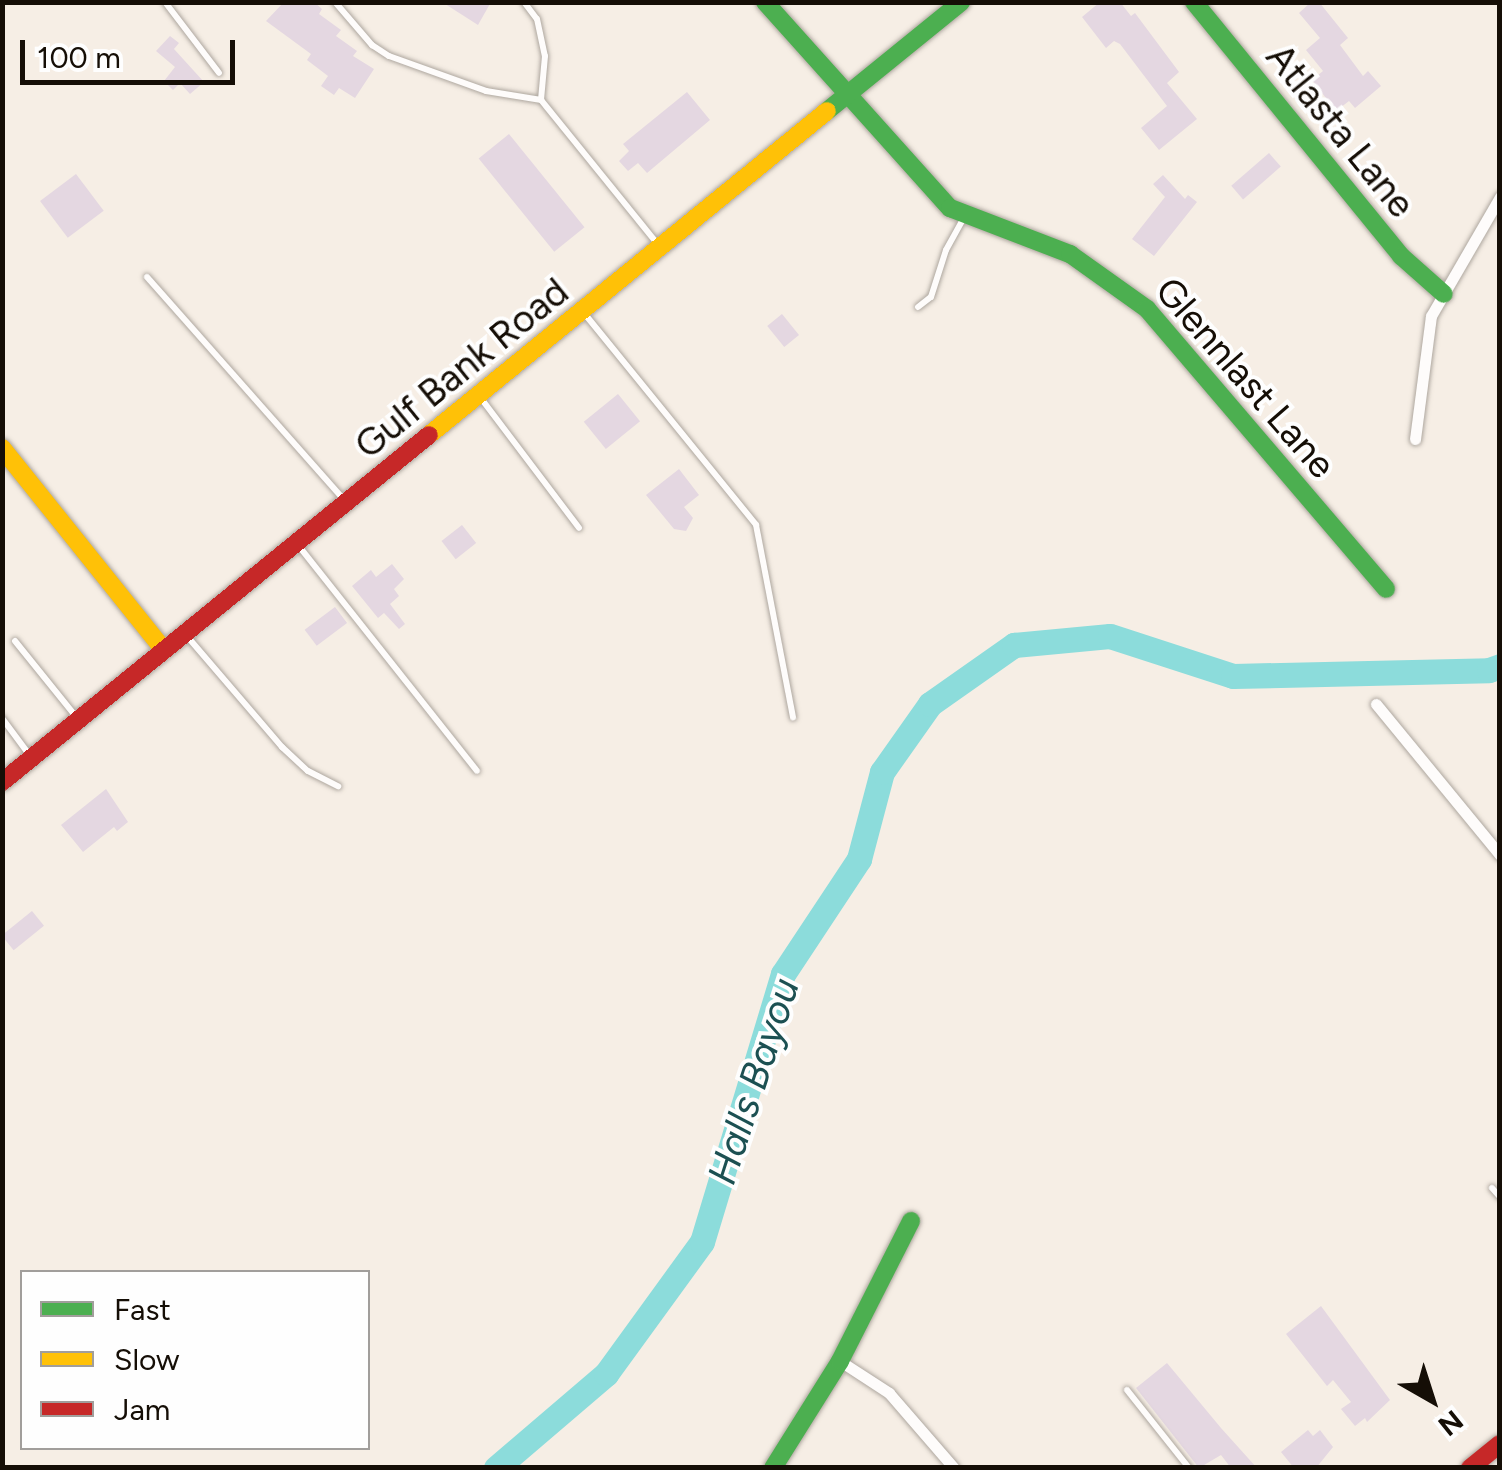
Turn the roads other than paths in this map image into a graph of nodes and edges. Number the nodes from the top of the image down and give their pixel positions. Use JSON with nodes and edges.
{"nodes":[{"id":1,"x":165,"y":2,"type":"edge"},
{"id":2,"x":336,"y":2,"type":"edge"},
{"id":3,"x":524,"y":2,"type":"edge"},
{"id":4,"x":765,"y":2,"type":"edge"},
{"id":5,"x":961,"y":2,"type":"edge"},
{"id":6,"x":1194,"y":2,"type":"edge"},
{"id":7,"x":219,"y":73,"type":"dead end"},
{"id":8,"x":849,"y":95,"type":"junction"},
{"id":9,"x":542,"y":100,"type":"junction"},
{"id":10,"x":1500,"y":198,"type":"edge"},
{"id":11,"x":964,"y":218,"type":"junction"},
{"id":12,"x":661,"y":248,"type":"junction"},
{"id":13,"x":147,"y":277,"type":"dead end"},
{"id":14,"x":1444,"y":294,"type":"junction"},
{"id":15,"x":918,"y":308,"type":"dead end"},
{"id":16,"x":583,"y":312,"type":"junction"},
{"id":17,"x":480,"y":396,"type":"junction"},
{"id":18,"x":1415,"y":438,"type":"dead end"},
{"id":19,"x":2,"y":448,"type":"edge"},
{"id":20,"x":348,"y":504,"type":"junction"},
{"id":21,"x":579,"y":528,"type":"dead end"},
{"id":22,"x":298,"y":545,"type":"junction"},
{"id":23,"x":1386,"y":589,"type":"dead end"},
{"id":24,"x":185,"y":634,"type":"junction"},
{"id":25,"x":15,"y":641,"type":"dead end"},
{"id":26,"x":164,"y":650,"type":"junction"},
{"id":27,"x":1376,"y":704,"type":"dead end"},
{"id":28,"x":793,"y":716,"type":"dead end"},
{"id":29,"x":2,"y":718,"type":"edge"},
{"id":30,"x":79,"y":720,"type":"junction"},
{"id":31,"x":32,"y":758,"type":"junction"},
{"id":32,"x":477,"y":770,"type":"dead end"},
{"id":33,"x":2,"y":782,"type":"edge"},
{"id":34,"x":338,"y":786,"type":"dead end"},
{"id":35,"x":1500,"y":856,"type":"edge"},
{"id":36,"x":1492,"y":1188,"type":"dead end"},
{"id":37,"x":1500,"y":1197,"type":"edge"},
{"id":38,"x":911,"y":1221,"type":"dead end"},
{"id":39,"x":840,"y":1361,"type":"junction"},
{"id":40,"x":1126,"y":1390,"type":"dead end"},
{"id":41,"x":1497,"y":1450,"type":"edge"},
{"id":42,"x":773,"y":1468,"type":"edge"},
{"id":43,"x":954,"y":1468,"type":"edge"},
{"id":44,"x":1189,"y":1468,"type":"edge"},
{"id":45,"x":1470,"y":1468,"type":"edge"}],
"edges":[{"from":1,"to":7,"type":"lane"},
{"from":2,"to":9,"type":"lane"},
{"from":3,"to":9,"type":"lane"},
{"from":4,"to":8,"type":"street","name":"Glennlast Lane"},
{"from":5,"to":8,"type":"street","name":"Gulf Bank Road"},
{"from":6,"to":14,"type":"street","name":"Atlasta Lane"},
{"from":8,"to":11,"type":"street","name":"Glennlast Lane"},
{"from":8,"to":12,"type":"street","name":"Gulf Bank Road"},
{"from":9,"to":12,"type":"lane"},
{"from":10,"to":14,"type":"street"},
{"from":11,"to":15,"type":"lane"},
{"from":11,"to":23,"type":"street","name":"Glennlast Lane"},
{"from":12,"to":16,"type":"street","name":"Gulf Bank Road"},
{"from":13,"to":20,"type":"lane"},
{"from":14,"to":18,"type":"street"},
{"from":16,"to":17,"type":"street","name":"Gulf Bank Road"},
{"from":16,"to":28,"type":"lane"},
{"from":17,"to":20,"type":"street","name":"Gulf Bank Road"},
{"from":17,"to":21,"type":"lane"},
{"from":19,"to":26,"type":"street"},
{"from":20,"to":22,"type":"street","name":"Gulf Bank Road"},
{"from":22,"to":24,"type":"street","name":"Gulf Bank Road"},
{"from":22,"to":32,"type":"lane"},
{"from":24,"to":26,"type":"street","name":"Gulf Bank Road"},
{"from":24,"to":34,"type":"lane"},
{"from":25,"to":30,"type":"lane"},
{"from":26,"to":30,"type":"street","name":"Gulf Bank Road"},
{"from":27,"to":35,"type":"street"},
{"from":29,"to":31,"type":"lane"},
{"from":30,"to":31,"type":"street","name":"Gulf Bank Road"},
{"from":31,"to":33,"type":"street","name":"Gulf Bank Road"},
{"from":36,"to":37,"type":"lane"},
{"from":38,"to":39,"type":"street"},
{"from":39,"to":42,"type":"street"},
{"from":39,"to":43,"type":"street"},
{"from":40,"to":44,"type":"lane"},
{"from":41,"to":45,"type":"street"}]}
